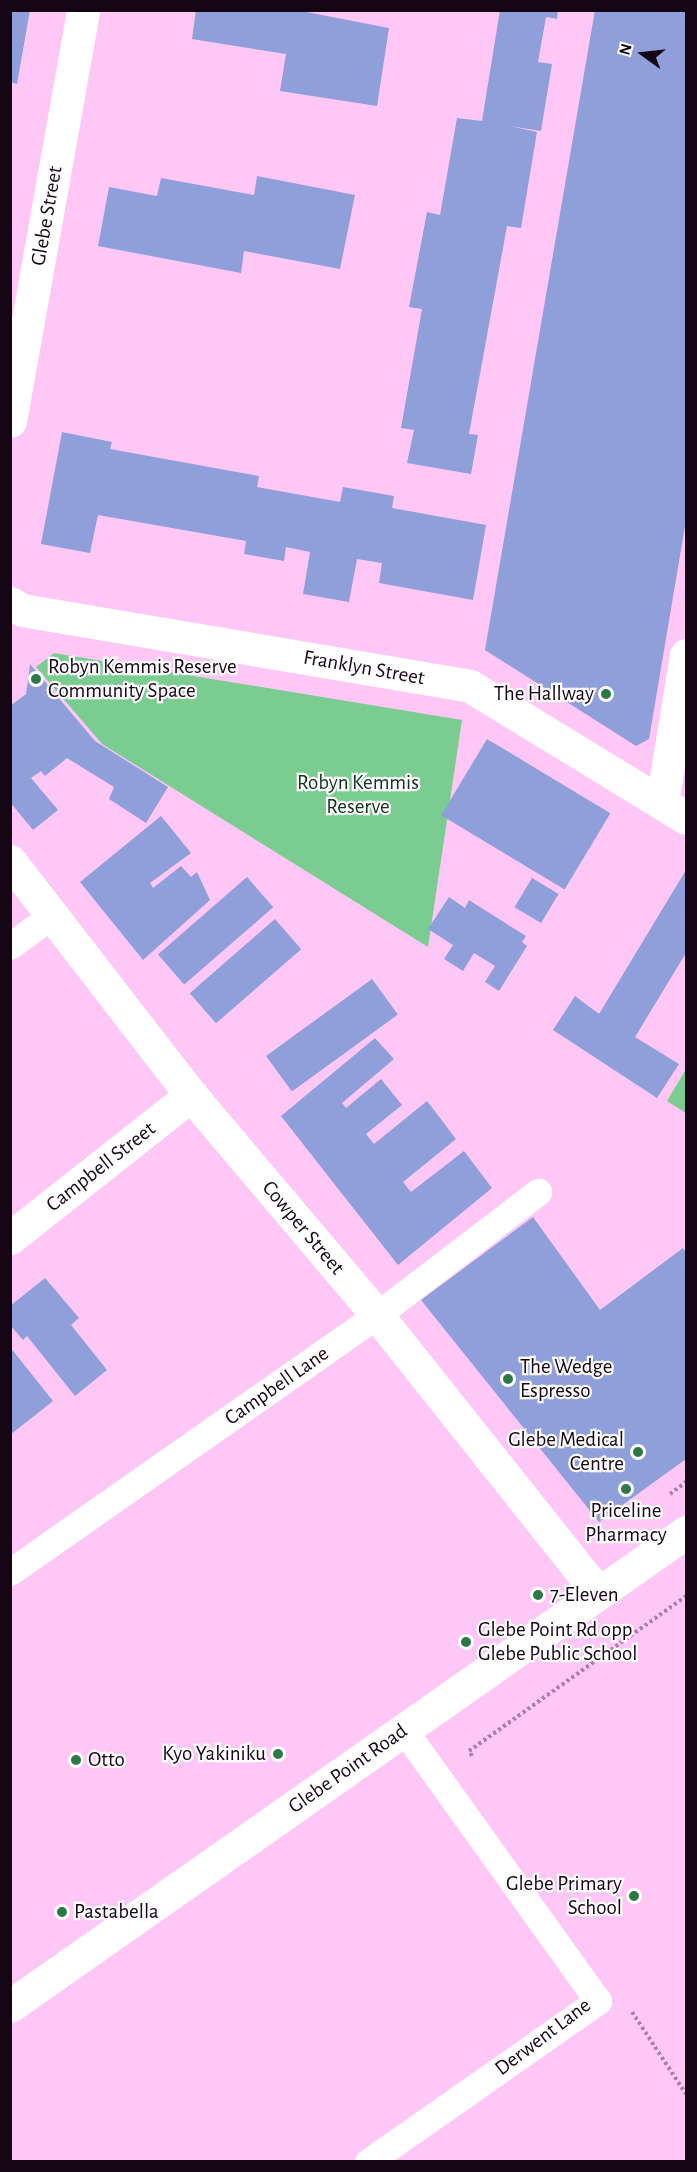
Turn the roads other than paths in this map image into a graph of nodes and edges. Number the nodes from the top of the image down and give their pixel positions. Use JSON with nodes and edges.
{"nodes":[{"id":1,"x":83,"y":10,"type":"edge"},
{"id":2,"x":10,"y":421,"type":"edge"},
{"id":3,"x":10,"y":603,"type":"edge"},
{"id":4,"x":687,"y":655,"type":"edge"},
{"id":5,"x":674,"y":811,"type":"edge"},
{"id":6,"x":10,"y":861,"type":"edge"},
{"id":7,"x":52,"y":915,"type":"junction"},
{"id":8,"x":10,"y":946,"type":"edge"},
{"id":9,"x":191,"y":1095,"type":"junction"},
{"id":10,"x":538,"y":1192,"type":"dead end"},
{"id":11,"x":10,"y":1238,"type":"edge"},
{"id":12,"x":377,"y":1315,"type":"junction"},
{"id":13,"x":687,"y":1532,"type":"edge"},
{"id":14,"x":10,"y":1572,"type":"edge"},
{"id":15,"x":598,"y":1593,"type":"junction"},
{"id":16,"x":404,"y":1730,"type":"junction"},
{"id":17,"x":10,"y":2006,"type":"edge"},
{"id":18,"x":368,"y":2162,"type":"edge"}],
"edges":[{"from":1,"to":2,"type":"street","name":"Glebe Street"},
{"from":3,"to":5,"type":"street","name":"Franklyn Street"},
{"from":4,"to":5,"type":"street"},
{"from":6,"to":7,"type":"street","name":"Cowper Street"},
{"from":7,"to":8,"type":"lane"},
{"from":7,"to":9,"type":"street","name":"Cowper Street"},
{"from":9,"to":11,"type":"street","name":"Campbell Street"},
{"from":9,"to":12,"type":"street","name":"Cowper Street"},
{"from":10,"to":12,"type":"lane","name":"Campbell Lane"},
{"from":12,"to":14,"type":"lane","name":"Campbell Lane"},
{"from":12,"to":15,"type":"street","name":"Cowper Street"},
{"from":13,"to":15,"type":"street","name":"Glebe Point Road"},
{"from":15,"to":16,"type":"street","name":"Glebe Point Road"},
{"from":16,"to":17,"type":"street","name":"Glebe Point Road"},
{"from":16,"to":18,"type":"lane","name":"Derwent Lane"}]}
